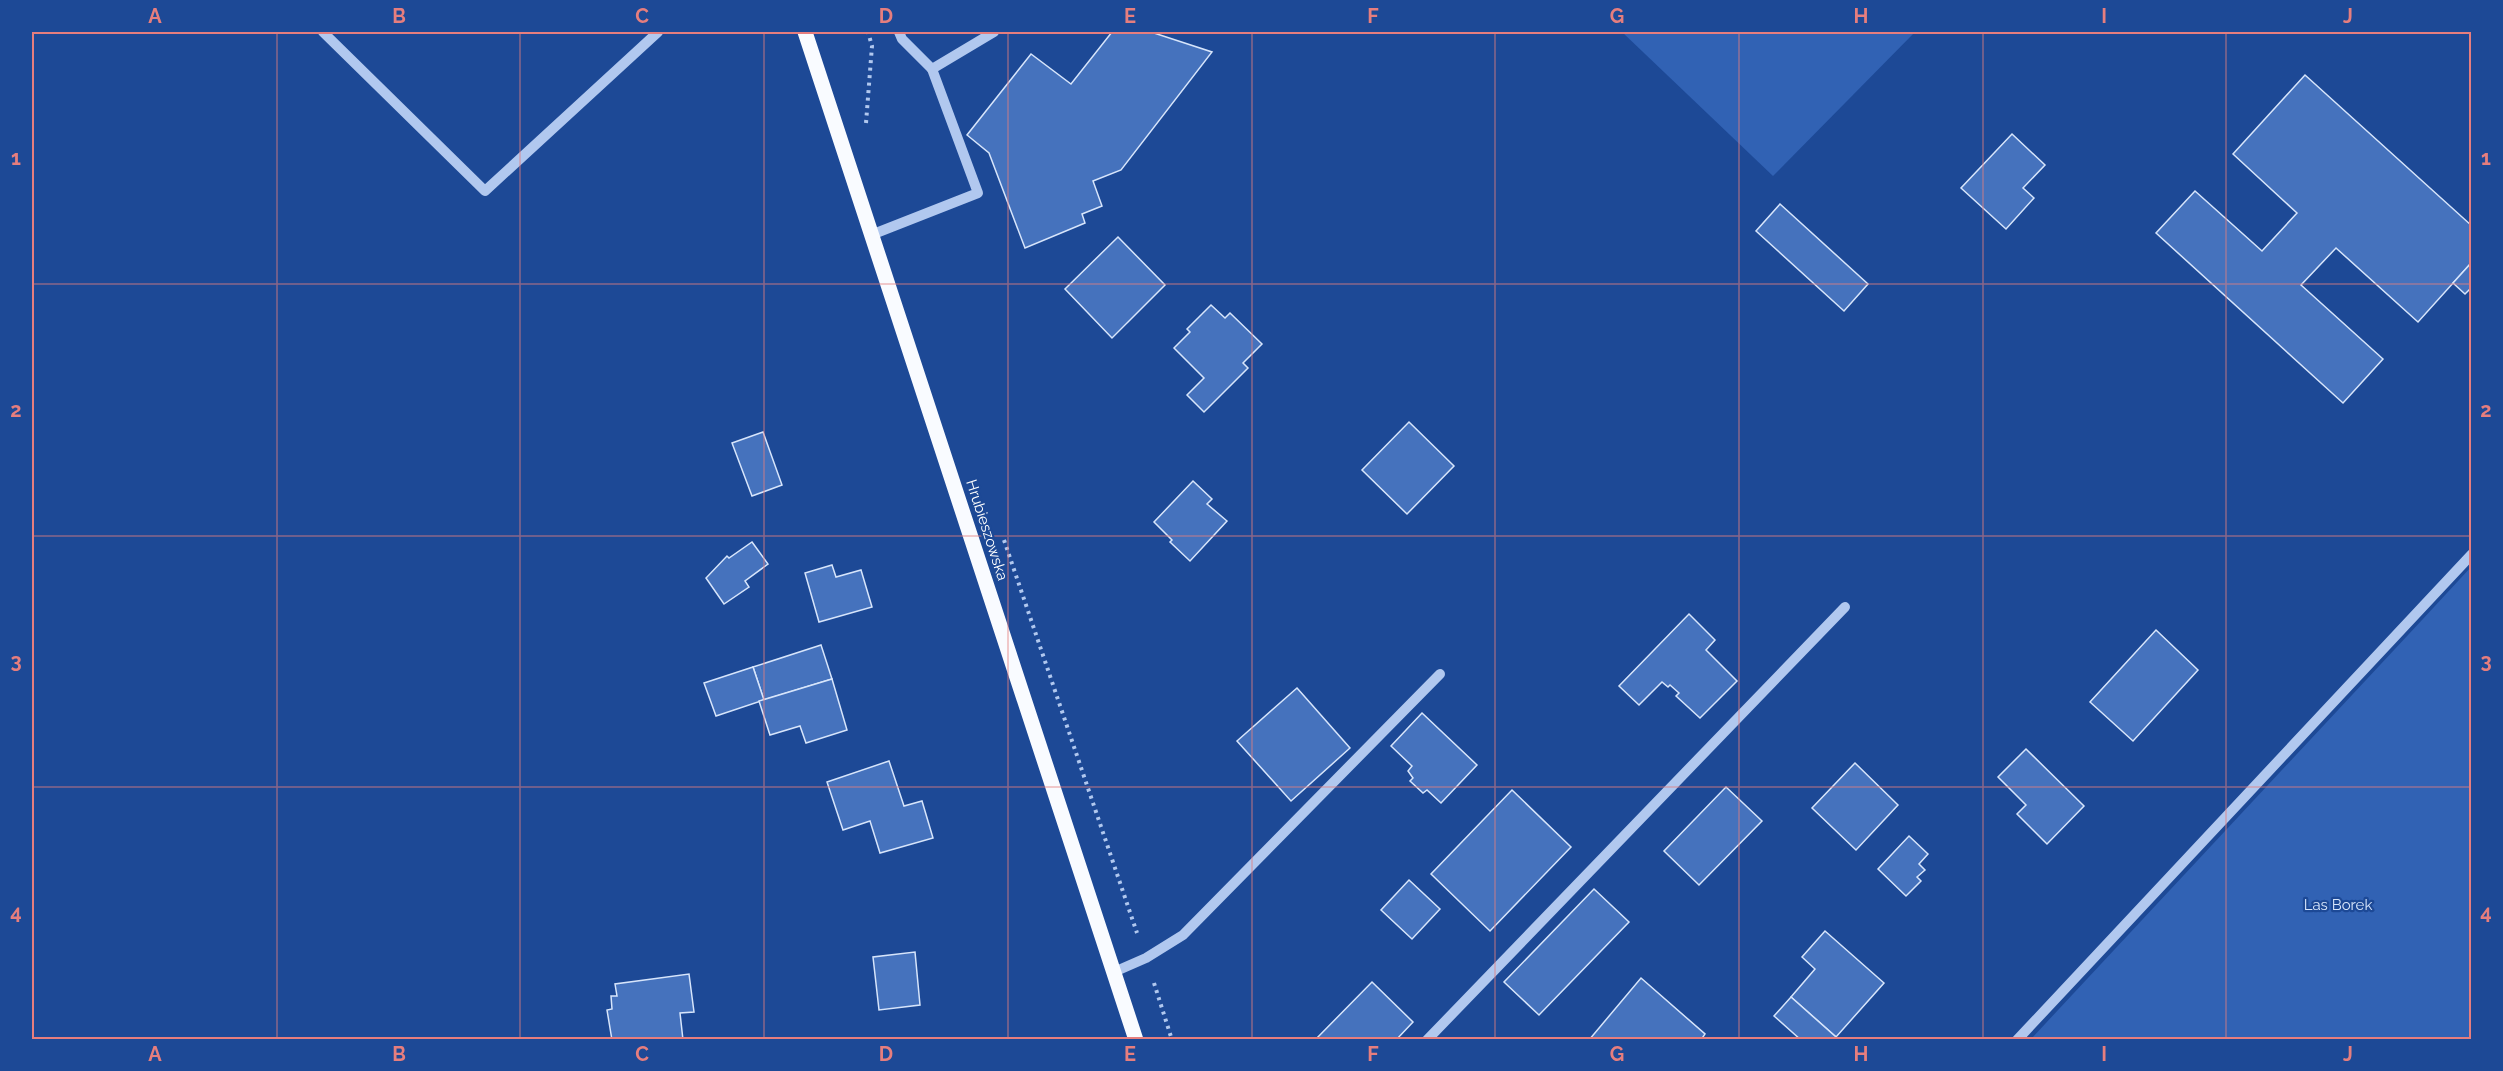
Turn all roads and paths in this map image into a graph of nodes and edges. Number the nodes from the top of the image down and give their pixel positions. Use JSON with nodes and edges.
{"nodes":[{"id":1,"x":323,"y":32,"type":"edge"},
{"id":2,"x":658,"y":32,"type":"edge"},
{"id":3,"x":805,"y":32,"type":"edge"},
{"id":4,"x":868,"y":32,"type":"edge"},
{"id":5,"x":899,"y":32,"type":"edge"},
{"id":6,"x":994,"y":32,"type":"edge"},
{"id":7,"x":932,"y":69,"type":"junction"},
{"id":8,"x":868,"y":132,"type":"dead end"},
{"id":9,"x":871,"y":235,"type":"junction"},
{"id":10,"x":1001,"y":529,"type":"dead end"},
{"id":11,"x":2472,"y":555,"type":"edge"},
{"id":12,"x":1845,"y":607,"type":"dead end"},
{"id":13,"x":1440,"y":674,"type":"dead end"},
{"id":14,"x":1146,"y":958,"type":"junction"},
{"id":15,"x":1114,"y":972,"type":"junction"},
{"id":16,"x":1136,"y":1040,"type":"edge"},
{"id":17,"x":1172,"y":1040,"type":"edge"},
{"id":18,"x":1427,"y":1040,"type":"edge"},
{"id":19,"x":2017,"y":1040,"type":"edge"}],
"edges":[{"from":1,"to":2,"type":"street"},
{"from":3,"to":9,"type":"main road","name":"Hrubieszowska"},
{"from":4,"to":8,"type":"path"},
{"from":5,"to":7,"type":"street"},
{"from":6,"to":7,"type":"street"},
{"from":7,"to":9,"type":"street"},
{"from":9,"to":15,"type":"main road","name":"Hrubieszowska"},
{"from":10,"to":14,"type":"path"},
{"from":11,"to":19,"type":"street"},
{"from":12,"to":18,"type":"street"},
{"from":13,"to":14,"type":"street"},
{"from":14,"to":15,"type":"street"},
{"from":14,"to":17,"type":"path"},
{"from":15,"to":16,"type":"main road","name":"Hrubieszowska"}]}
